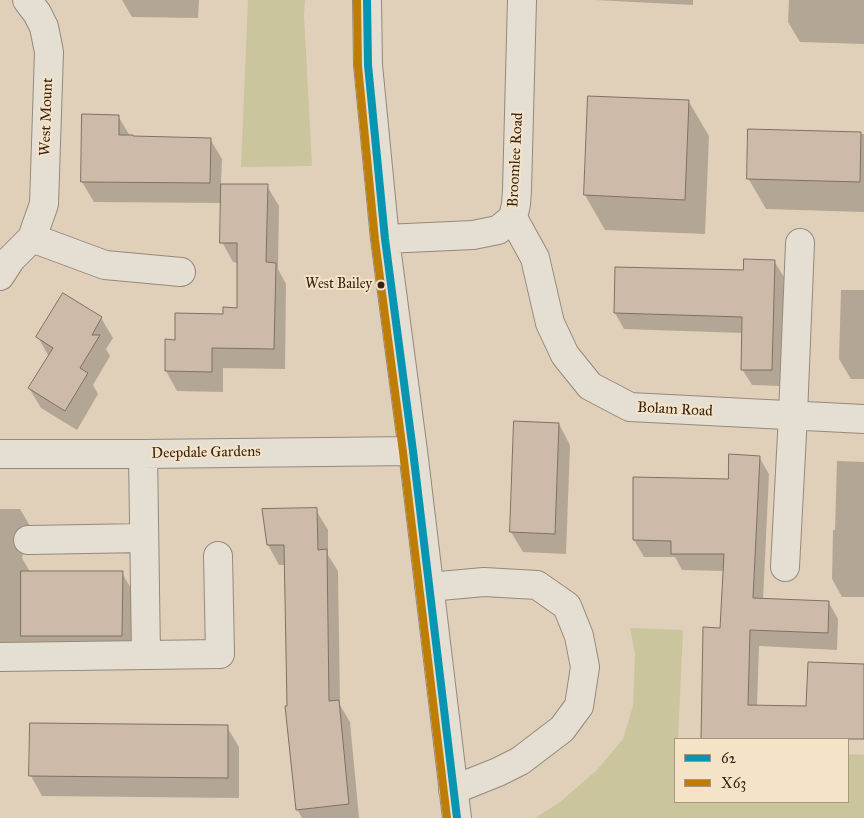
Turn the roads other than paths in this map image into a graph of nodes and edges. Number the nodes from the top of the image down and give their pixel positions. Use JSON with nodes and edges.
{"nodes":[{"id":1,"x":27,"y":0,"type":"edge"},
{"id":2,"x":367,"y":0,"type":"edge"},
{"id":3,"x":522,"y":0,"type":"edge"},
{"id":4,"x":513,"y":218,"type":"junction"},
{"id":5,"x":32,"y":238,"type":"junction"},
{"id":6,"x":385,"y":239,"type":"junction"},
{"id":7,"x":800,"y":243,"type":"dead end"},
{"id":8,"x":181,"y":272,"type":"dead end"},
{"id":9,"x":0,"y":276,"type":"edge"},
{"id":10,"x":794,"y":415,"type":"junction"},
{"id":11,"x":864,"y":419,"type":"edge"},
{"id":12,"x":412,"y":451,"type":"junction"},
{"id":13,"x":0,"y":454,"type":"edge"},
{"id":14,"x":142,"y":454,"type":"junction"},
{"id":15,"x":144,"y":538,"type":"junction"},
{"id":16,"x":28,"y":540,"type":"dead end"},
{"id":17,"x":218,"y":556,"type":"dead end"},
{"id":18,"x":785,"y":566,"type":"dead end"},
{"id":19,"x":429,"y":587,"type":"junction"},
{"id":20,"x":146,"y":655,"type":"junction"},
{"id":21,"x":0,"y":657,"type":"edge"},
{"id":22,"x":453,"y":790,"type":"junction"},
{"id":23,"x":457,"y":818,"type":"edge"}],
"edges":[{"from":1,"to":5,"type":"street","name":"West Mount"},
{"from":2,"to":6,"type":"street"},
{"from":3,"to":4,"type":"street","name":"Broomlee Road"},
{"from":4,"to":6,"type":"street","name":"Broomlee Road"},
{"from":4,"to":10,"type":"street","name":"Bolam Road"},
{"from":5,"to":8,"type":"street"},
{"from":5,"to":9,"type":"street","name":"West Mount"},
{"from":6,"to":12,"type":"street"},
{"from":7,"to":10,"type":"street"},
{"from":10,"to":11,"type":"street","name":"Bolam Road"},
{"from":10,"to":18,"type":"street"},
{"from":12,"to":14,"type":"street","name":"Deepdale Gardens"},
{"from":12,"to":19,"type":"street"},
{"from":13,"to":14,"type":"street","name":"Deepdale Gardens"},
{"from":14,"to":15,"type":"street"},
{"from":15,"to":16,"type":"street"},
{"from":15,"to":20,"type":"street"},
{"from":17,"to":20,"type":"street"},
{"from":19,"to":22,"type":"street"},
{"from":19,"to":22,"type":"street"},
{"from":20,"to":21,"type":"street"},
{"from":22,"to":23,"type":"street"}]}
